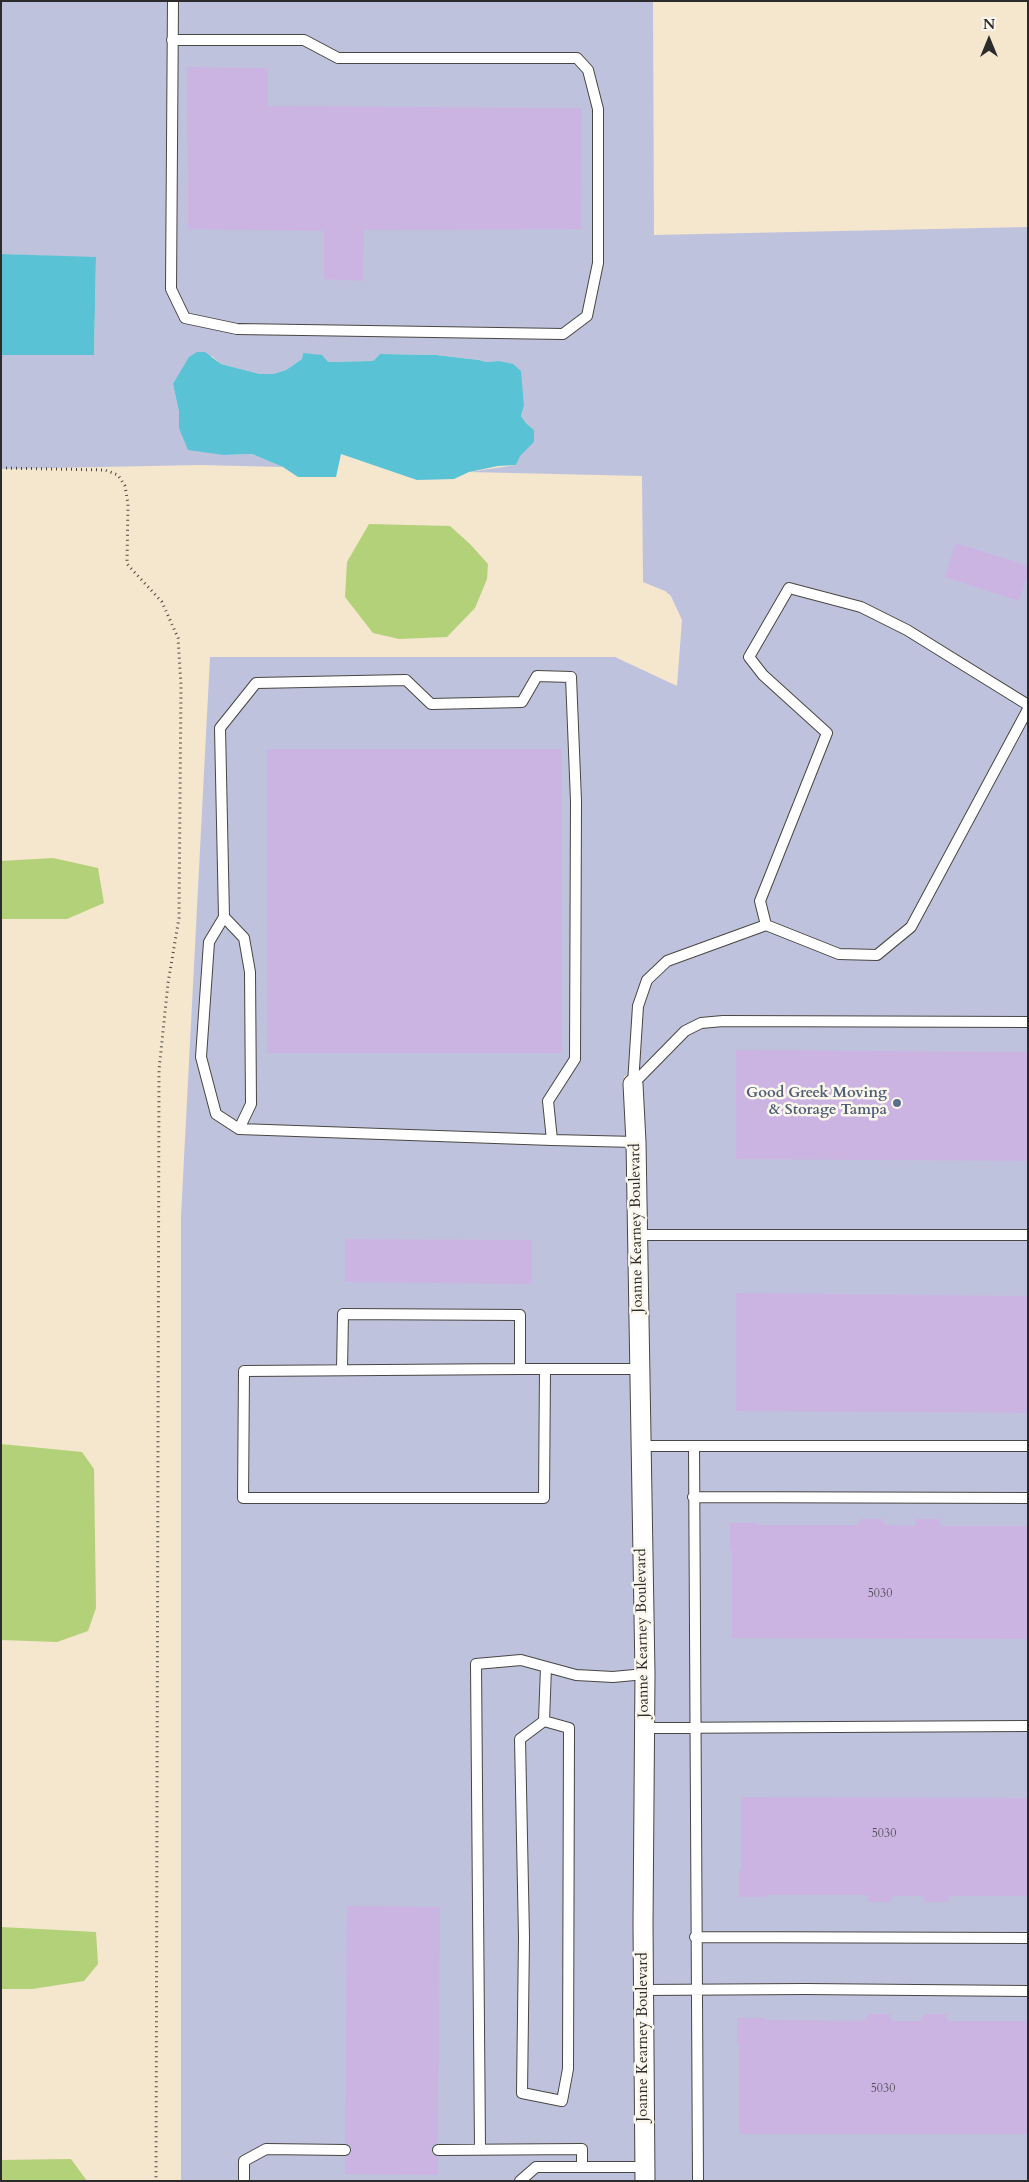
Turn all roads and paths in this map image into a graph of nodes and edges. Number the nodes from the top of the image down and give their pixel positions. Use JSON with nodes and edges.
{"nodes":[{"id":1,"x":173,"y":1,"type":"edge"},
{"id":2,"x":172,"y":40,"type":"junction"},
{"id":3,"x":1,"y":468,"type":"edge"},
{"id":4,"x":1028,"y":705,"type":"edge"},
{"id":5,"x":1028,"y":709,"type":"edge"},
{"id":6,"x":224,"y":917,"type":"junction"},
{"id":7,"x":766,"y":925,"type":"junction"},
{"id":8,"x":1028,"y":1022,"type":"edge"},
{"id":9,"x":633,"y":1084,"type":"junction"},
{"id":10,"x":239,"y":1129,"type":"junction"},
{"id":11,"x":552,"y":1140,"type":"junction"},
{"id":12,"x":636,"y":1142,"type":"junction"},
{"id":13,"x":637,"y":1235,"type":"junction"},
{"id":14,"x":1028,"y":1235,"type":"edge"},
{"id":15,"x":520,"y":1369,"type":"junction"},
{"id":16,"x":545,"y":1369,"type":"junction"},
{"id":17,"x":638,"y":1369,"type":"junction"},
{"id":18,"x":342,"y":1370,"type":"junction"},
{"id":19,"x":640,"y":1446,"type":"junction"},
{"id":20,"x":694,"y":1446,"type":"junction"},
{"id":21,"x":1028,"y":1446,"type":"edge"},
{"id":22,"x":693,"y":1497,"type":"junction"},
{"id":23,"x":1028,"y":1498,"type":"edge"},
{"id":24,"x":546,"y":1667,"type":"junction"},
{"id":25,"x":645,"y":1674,"type":"junction"},
{"id":26,"x":544,"y":1720,"type":"junction"},
{"id":27,"x":1028,"y":1726,"type":"edge"},
{"id":28,"x":644,"y":1728,"type":"junction"},
{"id":29,"x":694,"y":1728,"type":"junction"},
{"id":30,"x":695,"y":1937,"type":"junction"},
{"id":31,"x":1028,"y":1938,"type":"edge"},
{"id":32,"x":643,"y":1990,"type":"junction"},
{"id":33,"x":695,"y":1990,"type":"junction"},
{"id":34,"x":1028,"y":1991,"type":"edge"},
{"id":35,"x":480,"y":2149,"type":"junction"},
{"id":36,"x":345,"y":2150,"type":"dead end"},
{"id":37,"x":438,"y":2150,"type":"dead end"},
{"id":38,"x":582,"y":2167,"type":"junction"},
{"id":39,"x":645,"y":2174,"type":"edge"},
{"id":40,"x":156,"y":2181,"type":"edge"},
{"id":41,"x":244,"y":2181,"type":"edge"},
{"id":42,"x":520,"y":2181,"type":"edge"},
{"id":43,"x":698,"y":2181,"type":"edge"}],
"edges":[{"from":1,"to":2,"type":"lane"},
{"from":2,"to":2,"type":"lane"},
{"from":3,"to":40,"type":"path"},
{"from":4,"to":7,"type":"lane"},
{"from":5,"to":7,"type":"lane"},
{"from":6,"to":10,"type":"lane"},
{"from":6,"to":10,"type":"lane"},
{"from":6,"to":11,"type":"lane"},
{"from":7,"to":9,"type":"lane"},
{"from":8,"to":9,"type":"lane"},
{"from":9,"to":12,"type":"street","name":"Joanne Kearney Boulevard"},
{"from":10,"to":11,"type":"lane"},
{"from":11,"to":12,"type":"lane"},
{"from":12,"to":13,"type":"street","name":"Joanne Kearney Boulevard"},
{"from":13,"to":14,"type":"lane"},
{"from":13,"to":17,"type":"street","name":"Joanne Kearney Boulevard"},
{"from":15,"to":16,"type":"lane"},
{"from":15,"to":18,"type":"lane"},
{"from":15,"to":18,"type":"lane"},
{"from":16,"to":17,"type":"lane"},
{"from":16,"to":18,"type":"lane"},
{"from":17,"to":19,"type":"street","name":"Joanne Kearney Boulevard"},
{"from":19,"to":20,"type":"lane"},
{"from":19,"to":25,"type":"street","name":"Joanne Kearney Boulevard"},
{"from":20,"to":21,"type":"lane"},
{"from":20,"to":22,"type":"lane"},
{"from":22,"to":23,"type":"lane"},
{"from":22,"to":29,"type":"lane"},
{"from":24,"to":25,"type":"lane"},
{"from":24,"to":26,"type":"lane"},
{"from":24,"to":35,"type":"lane"},
{"from":25,"to":28,"type":"street","name":"Joanne Kearney Boulevard"},
{"from":26,"to":26,"type":"lane"},
{"from":27,"to":29,"type":"lane"},
{"from":28,"to":29,"type":"lane"},
{"from":28,"to":32,"type":"street","name":"Joanne Kearney Boulevard"},
{"from":29,"to":30,"type":"lane"},
{"from":30,"to":31,"type":"lane"},
{"from":30,"to":33,"type":"lane"},
{"from":32,"to":33,"type":"lane"},
{"from":32,"to":39,"type":"street","name":"Joanne Kearney Boulevard"},
{"from":33,"to":34,"type":"lane"},
{"from":33,"to":43,"type":"lane"},
{"from":35,"to":37,"type":"lane"},
{"from":35,"to":38,"type":"lane"},
{"from":36,"to":41,"type":"lane"},
{"from":38,"to":39,"type":"lane"},
{"from":38,"to":42,"type":"lane"}]}
